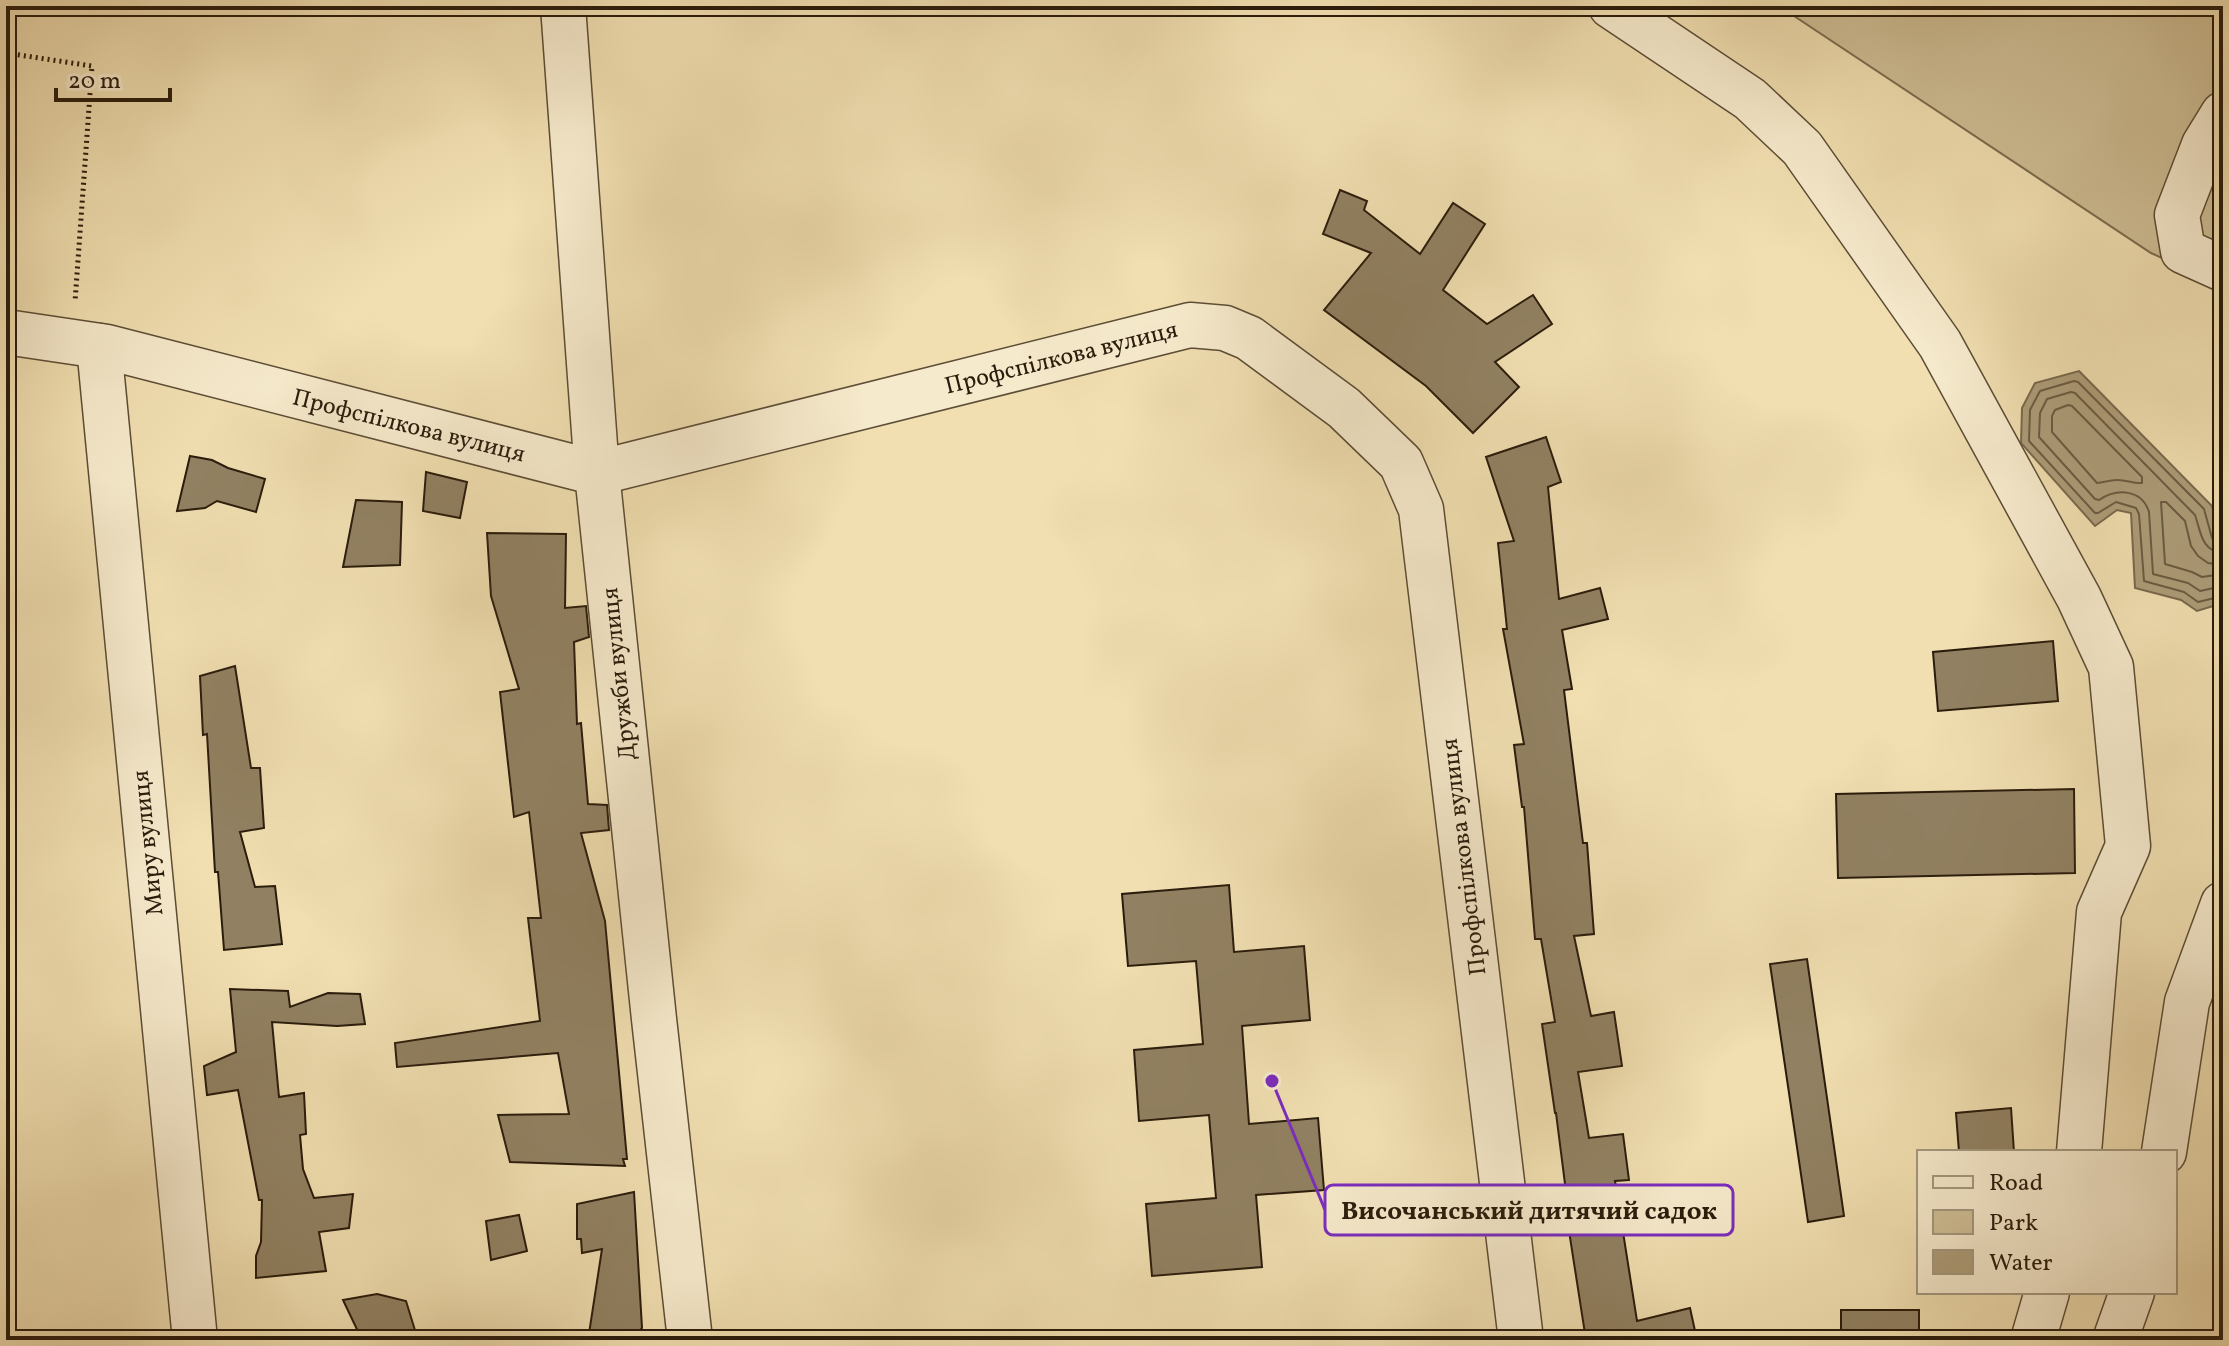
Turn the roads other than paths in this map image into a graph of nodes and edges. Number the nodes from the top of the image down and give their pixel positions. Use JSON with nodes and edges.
{"nodes":[{"id":1,"x":563,"y":6,"type":"edge"},
{"id":2,"x":1611,"y":6,"type":"edge"},
{"id":3,"x":2223,"y":114,"type":"edge"},
{"id":4,"x":2223,"y":269,"type":"edge"},
{"id":5,"x":6,"y":332,"type":"edge"},
{"id":6,"x":103,"y":346,"type":"junction"},
{"id":7,"x":597,"y":473,"type":"junction"},
{"id":8,"x":2223,"y":904,"type":"edge"},
{"id":9,"x":2079,"y":1150,"type":"edge"},
{"id":10,"x":2164,"y":1150,"type":"edge"},
{"id":11,"x":2046,"y":1294,"type":"edge"},
{"id":12,"x":2131,"y":1294,"type":"edge"},
{"id":13,"x":195,"y":1340,"type":"edge"},
{"id":14,"x":690,"y":1340,"type":"edge"},
{"id":15,"x":1521,"y":1340,"type":"edge"},
{"id":16,"x":2033,"y":1340,"type":"edge"},
{"id":17,"x":2115,"y":1340,"type":"edge"}],
"edges":[{"from":1,"to":7,"type":"street","name":"Дружби вулиця"},
{"from":2,"to":9,"type":"street"},
{"from":3,"to":4,"type":"street"},
{"from":5,"to":6,"type":"street","name":"Профспілкова вулиця"},
{"from":6,"to":7,"type":"street","name":"Профспілкова вулиця"},
{"from":6,"to":13,"type":"street","name":"Миру вулиця"},
{"from":7,"to":14,"type":"street","name":"Дружби вулиця"},
{"from":7,"to":15,"type":"street","name":"Профспілкова вулиця"},
{"from":8,"to":10,"type":"street"},
{"from":11,"to":16,"type":"street"},
{"from":12,"to":17,"type":"street"}]}
